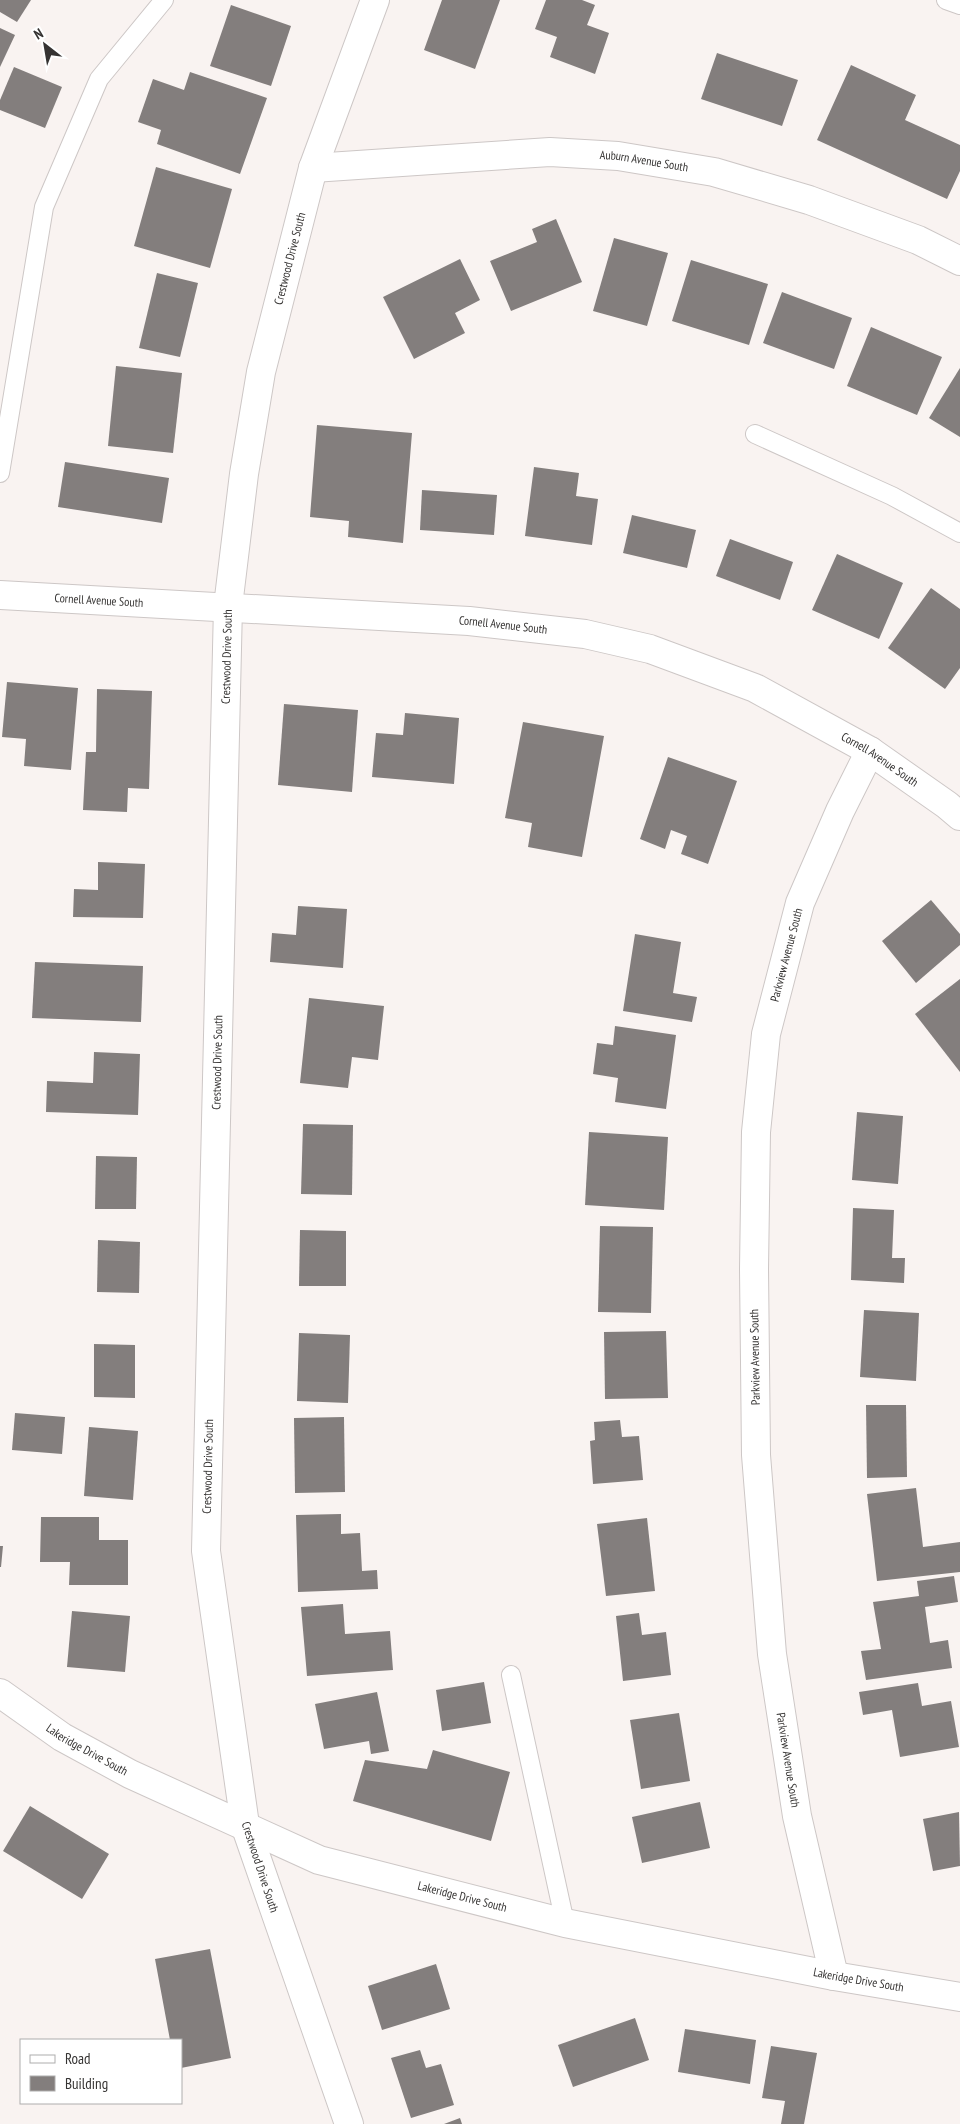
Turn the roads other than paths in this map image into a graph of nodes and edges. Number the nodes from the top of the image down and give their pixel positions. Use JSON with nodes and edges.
{"nodes":[{"id":1,"x":164,"y":0,"type":"edge"},
{"id":2,"x":375,"y":0,"type":"edge"},
{"id":3,"x":946,"y":0,"type":"edge"},
{"id":4,"x":960,"y":5,"type":"edge"},
{"id":5,"x":313,"y":168,"type":"junction"},
{"id":6,"x":960,"y":261,"type":"edge"},
{"id":7,"x":756,"y":434,"type":"dead end"},
{"id":8,"x":0,"y":473,"type":"edge"},
{"id":9,"x":960,"y":533,"type":"edge"},
{"id":10,"x":0,"y":595,"type":"edge"},
{"id":11,"x":228,"y":606,"type":"junction"},
{"id":12,"x":870,"y":751,"type":"junction"},
{"id":13,"x":960,"y":816,"type":"edge"},
{"id":14,"x":511,"y":1675,"type":"dead end"},
{"id":15,"x":0,"y":1693,"type":"edge"},
{"id":16,"x":245,"y":1825,"type":"junction"},
{"id":17,"x":566,"y":1923,"type":"junction"},
{"id":18,"x":834,"y":1976,"type":"junction"},
{"id":19,"x":960,"y":1997,"type":"edge"},
{"id":20,"x":349,"y":2124,"type":"edge"}],
"edges":[{"from":1,"to":8,"type":"lane"},
{"from":2,"to":5,"type":"street","name":"Crestwood Drive South"},
{"from":3,"to":4,"type":"lane"},
{"from":5,"to":6,"type":"street","name":"Auburn Avenue South"},
{"from":5,"to":11,"type":"street","name":"Crestwood Drive South"},
{"from":7,"to":9,"type":"lane"},
{"from":10,"to":11,"type":"street","name":"Cornell Avenue South"},
{"from":11,"to":12,"type":"street","name":"Cornell Avenue South"},
{"from":11,"to":16,"type":"street","name":"Crestwood Drive South"},
{"from":12,"to":13,"type":"street","name":"Cornell Avenue South"},
{"from":12,"to":18,"type":"street","name":"Parkview Avenue South"},
{"from":14,"to":17,"type":"lane"},
{"from":15,"to":16,"type":"street","name":"Lakeridge Drive South"},
{"from":16,"to":17,"type":"street","name":"Lakeridge Drive South"},
{"from":16,"to":20,"type":"street","name":"Crestwood Drive South"},
{"from":17,"to":18,"type":"street","name":"Lakeridge Drive South"},
{"from":18,"to":19,"type":"street","name":"Lakeridge Drive South"}]}
